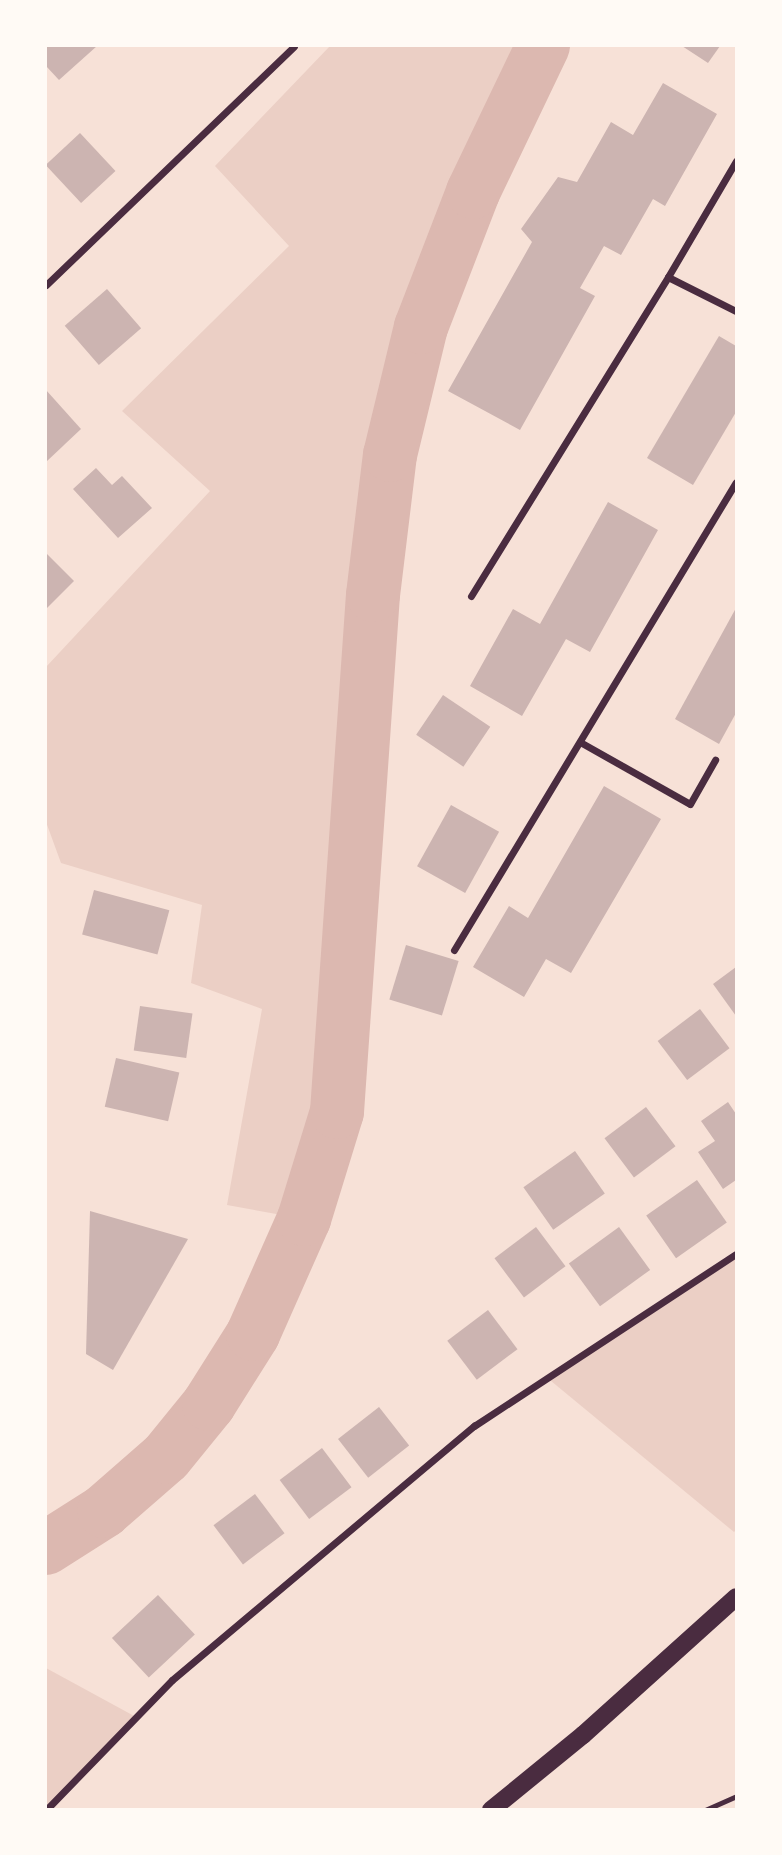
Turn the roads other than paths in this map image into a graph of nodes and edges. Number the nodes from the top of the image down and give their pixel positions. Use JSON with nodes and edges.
{"nodes":[{"id":1,"x":295,"y":46,"type":"edge"},
{"id":2,"x":737,"y":161,"type":"edge"},
{"id":3,"x":668,"y":277,"type":"junction"},
{"id":4,"x":46,"y":285,"type":"edge"},
{"id":5,"x":737,"y":311,"type":"edge"},
{"id":6,"x":737,"y":482,"type":"edge"},
{"id":7,"x":471,"y":596,"type":"dead end"},
{"id":8,"x":580,"y":742,"type":"junction"},
{"id":9,"x":715,"y":760,"type":"dead end"},
{"id":10,"x":454,"y":950,"type":"dead end"},
{"id":11,"x":737,"y":1254,"type":"edge"},
{"id":12,"x":737,"y":1597,"type":"edge"},
{"id":13,"x":737,"y":1796,"type":"edge"},
{"id":14,"x":46,"y":1810,"type":"edge"},
{"id":15,"x":491,"y":1810,"type":"edge"},
{"id":16,"x":705,"y":1810,"type":"edge"}],
"edges":[{"from":1,"to":4,"type":"street"},
{"from":2,"to":3,"type":"street"},
{"from":3,"to":5,"type":"street"},
{"from":3,"to":7,"type":"street"},
{"from":6,"to":8,"type":"street"},
{"from":8,"to":9,"type":"street"},
{"from":8,"to":10,"type":"street"},
{"from":11,"to":14,"type":"street"},
{"from":12,"to":15,"type":"main road"},
{"from":13,"to":16,"type":"lane"}]}
